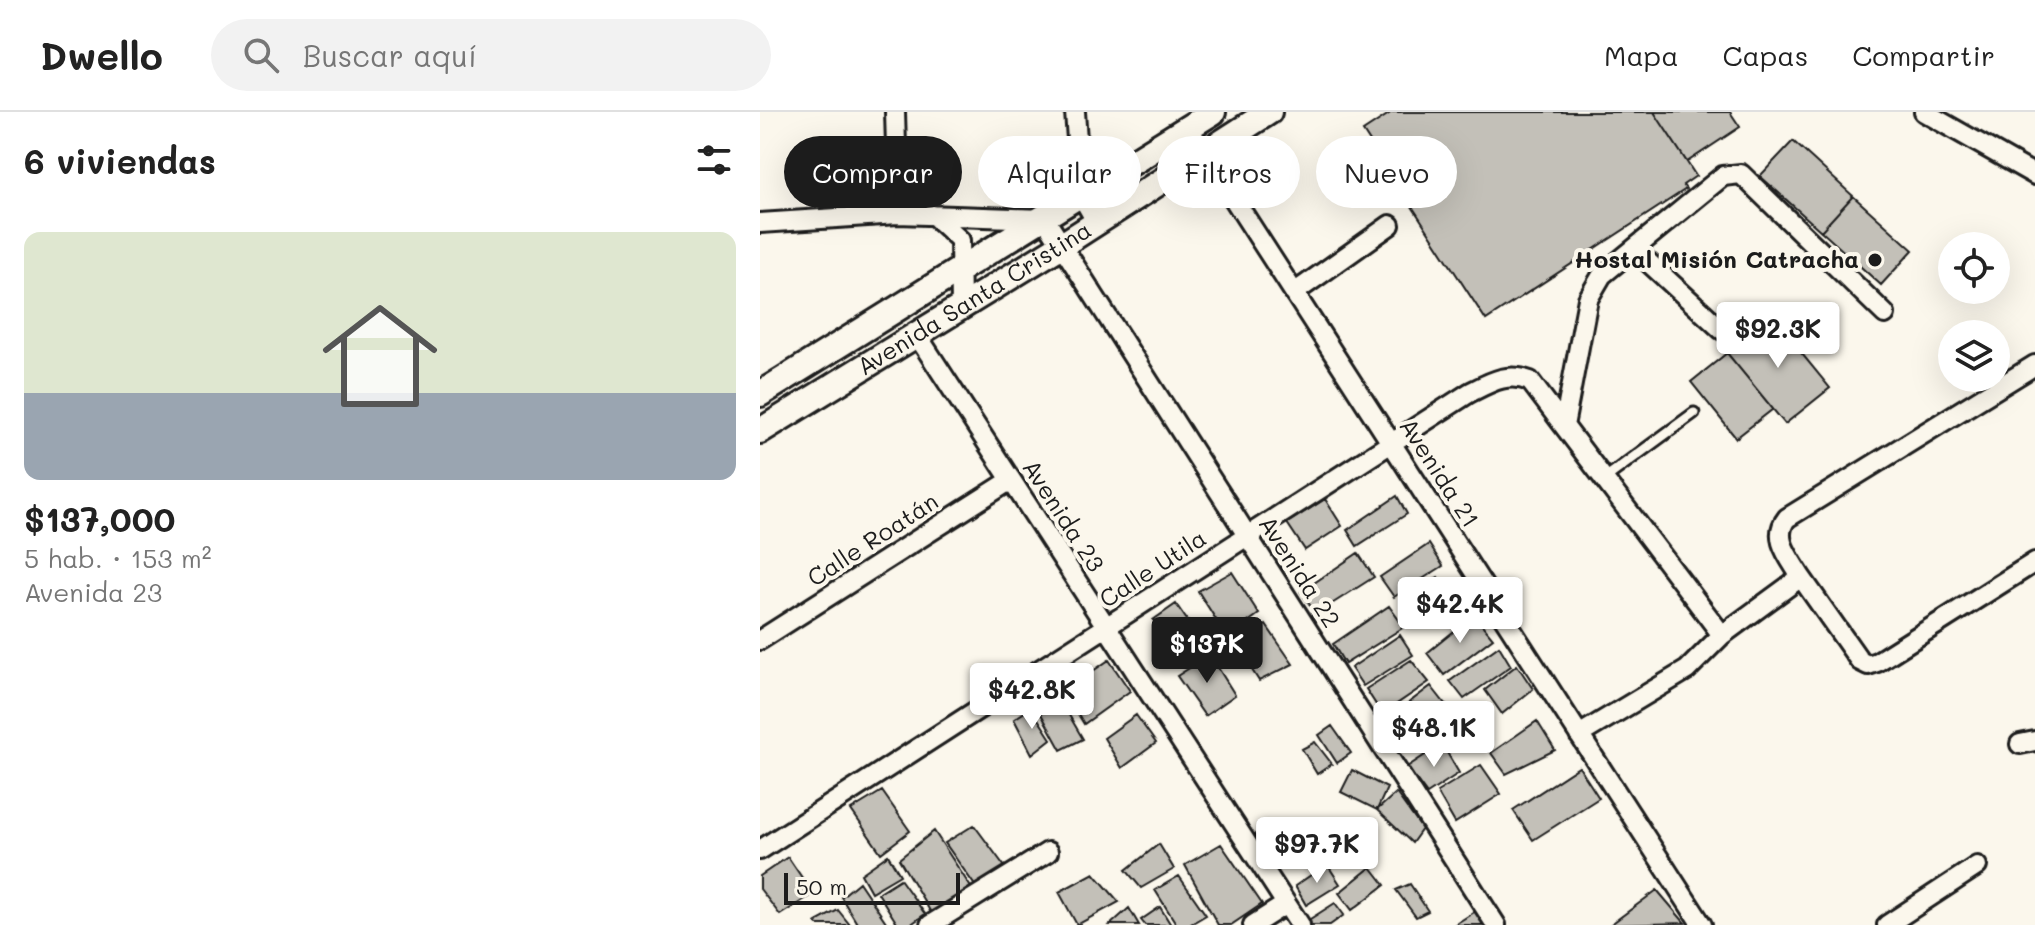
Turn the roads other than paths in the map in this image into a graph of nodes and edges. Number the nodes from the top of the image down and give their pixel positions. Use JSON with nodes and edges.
{"nodes":[{"id":1,"x":895,"y":112,"type":"edge"},
{"id":2,"x":1075,"y":112,"type":"edge"},
{"id":3,"x":1213,"y":112,"type":"edge"},
{"id":4,"x":1269,"y":112,"type":"edge"},
{"id":5,"x":1924,"y":112,"type":"edge"},
{"id":6,"x":1188,"y":128,"type":"junction"},
{"id":7,"x":1077,"y":136,"type":"edge"},
{"id":8,"x":1193,"y":136,"type":"edge"},
{"id":9,"x":1231,"y":136,"type":"edge"},
{"id":10,"x":1141,"y":157,"type":"edge"},
{"id":11,"x":2035,"y":175,"type":"edge"},
{"id":12,"x":1157,"y":184,"type":"edge"},
{"id":13,"x":1062,"y":208,"type":"edge"},
{"id":14,"x":1088,"y":208,"type":"edge"},
{"id":15,"x":1239,"y":208,"type":"edge"},
{"id":16,"x":898,"y":214,"type":"junction"},
{"id":17,"x":933,"y":215,"type":"junction"},
{"id":18,"x":1045,"y":219,"type":"junction"},
{"id":19,"x":760,"y":223,"type":"edge"},
{"id":20,"x":1097,"y":223,"type":"junction"},
{"id":21,"x":1390,"y":225,"type":"dead end"},
{"id":22,"x":1062,"y":245,"type":"junction"},
{"id":23,"x":1635,"y":250,"type":"junction"},
{"id":24,"x":958,"y":272,"type":"junction"},
{"id":25,"x":1294,"y":293,"type":"junction"},
{"id":26,"x":961,"y":307,"type":"junction"},
{"id":27,"x":1885,"y":314,"type":"dead end"},
{"id":28,"x":1722,"y":330,"type":"dead end"},
{"id":29,"x":917,"y":335,"type":"junction"},
{"id":30,"x":2035,"y":365,"type":"edge"},
{"id":31,"x":760,"y":394,"type":"edge"},
{"id":32,"x":1694,"y":413,"type":"dead end"},
{"id":33,"x":1564,"y":426,"type":"junction"},
{"id":34,"x":760,"y":431,"type":"edge"},
{"id":35,"x":1391,"y":443,"type":"junction"},
{"id":36,"x":1604,"y":479,"type":"junction"},
{"id":37,"x":1011,"y":480,"type":"junction"},
{"id":38,"x":1248,"y":537,"type":"junction"},
{"id":39,"x":2035,"y":562,"type":"edge"},
{"id":40,"x":1801,"y":577,"type":"junction"},
{"id":41,"x":1107,"y":628,"type":"junction"},
{"id":42,"x":1722,"y":635,"type":"junction"},
{"id":43,"x":760,"y":640,"type":"edge"},
{"id":44,"x":1579,"y":735,"type":"junction"},
{"id":45,"x":760,"y":850,"type":"edge"},
{"id":46,"x":1048,"y":852,"type":"dead end"},
{"id":47,"x":1977,"y":866,"type":"dead end"},
{"id":48,"x":1286,"y":904,"type":"junction"},
{"id":49,"x":930,"y":925,"type":"edge"},
{"id":50,"x":1253,"y":925,"type":"edge"},
{"id":51,"x":1300,"y":925,"type":"edge"},
{"id":52,"x":1496,"y":925,"type":"edge"},
{"id":53,"x":1702,"y":925,"type":"edge"},
{"id":54,"x":1887,"y":925,"type":"edge"}],
"edges":[{"from":1,"to":16,"type":"street"},
{"from":2,"to":7,"type":"street"},
{"from":3,"to":6,"type":"street","name":"Avenida Santa Cristina"},
{"from":4,"to":9,"type":"street","name":"Avenida Santa Cristina"},
{"from":5,"to":11,"type":"street"},
{"from":6,"to":8,"type":"street","name":"Avenida 21"},
{"from":6,"to":10,"type":"street","name":"Avenida Santa Cristina"},
{"from":12,"to":20,"type":"street","name":"Avenida Santa Cristina"},
{"from":13,"to":18,"type":"street","name":"Avenida Santa Cristina"},
{"from":14,"to":20,"type":"street"},
{"from":15,"to":25,"type":"street","name":"Avenida 21"},
{"from":16,"to":17,"type":"street"},
{"from":16,"to":19,"type":"street"},
{"from":17,"to":18,"type":"street"},
{"from":17,"to":24,"type":"street"},
{"from":18,"to":22,"type":"street","name":"Avenida 22"},
{"from":18,"to":24,"type":"street","name":"Avenida Santa Cristina"},
{"from":20,"to":22,"type":"street","name":"Avenida Santa Cristina"},
{"from":21,"to":25,"type":"street"},
{"from":22,"to":26,"type":"street","name":"Avenida Santa Cristina"},
{"from":22,"to":38,"type":"street","name":"Avenida 22"},
{"from":23,"to":27,"type":"street"},
{"from":23,"to":28,"type":"street"},
{"from":23,"to":33,"type":"street"},
{"from":24,"to":26,"type":"street"},
{"from":24,"to":31,"type":"street","name":"Avenida Santa Cristina"},
{"from":25,"to":35,"type":"street","name":"Avenida 21"},
{"from":26,"to":29,"type":"street","name":"Avenida Santa Cristina"},
{"from":29,"to":34,"type":"street","name":"Avenida Santa Cristina"},
{"from":29,"to":37,"type":"street","name":"Avenida 23"},
{"from":30,"to":40,"type":"street"},
{"from":32,"to":36,"type":"lane"},
{"from":33,"to":35,"type":"street","name":"Calle Utila"},
{"from":33,"to":36,"type":"street","name":"Calle Utila"},
{"from":35,"to":38,"type":"street","name":"Calle Utila"},
{"from":35,"to":44,"type":"street","name":"Avenida 21"},
{"from":36,"to":42,"type":"street","name":"Calle Utila"},
{"from":37,"to":41,"type":"street","name":"Avenida 23"},
{"from":37,"to":43,"type":"street","name":"Calle Roatán"},
{"from":38,"to":41,"type":"street","name":"Calle Utila"},
{"from":38,"to":52,"type":"street","name":"Avenida 22"},
{"from":39,"to":40,"type":"street"},
{"from":40,"to":42,"type":"street"},
{"from":41,"to":45,"type":"street","name":"Calle Utila"},
{"from":41,"to":48,"type":"street","name":"Avenida 23"},
{"from":42,"to":44,"type":"street"},
{"from":44,"to":53,"type":"street","name":"Avenida 21"},
{"from":46,"to":49,"type":"street"},
{"from":47,"to":54,"type":"street"},
{"from":48,"to":50,"type":"street"},
{"from":48,"to":51,"type":"street","name":"Avenida 23"}]}
